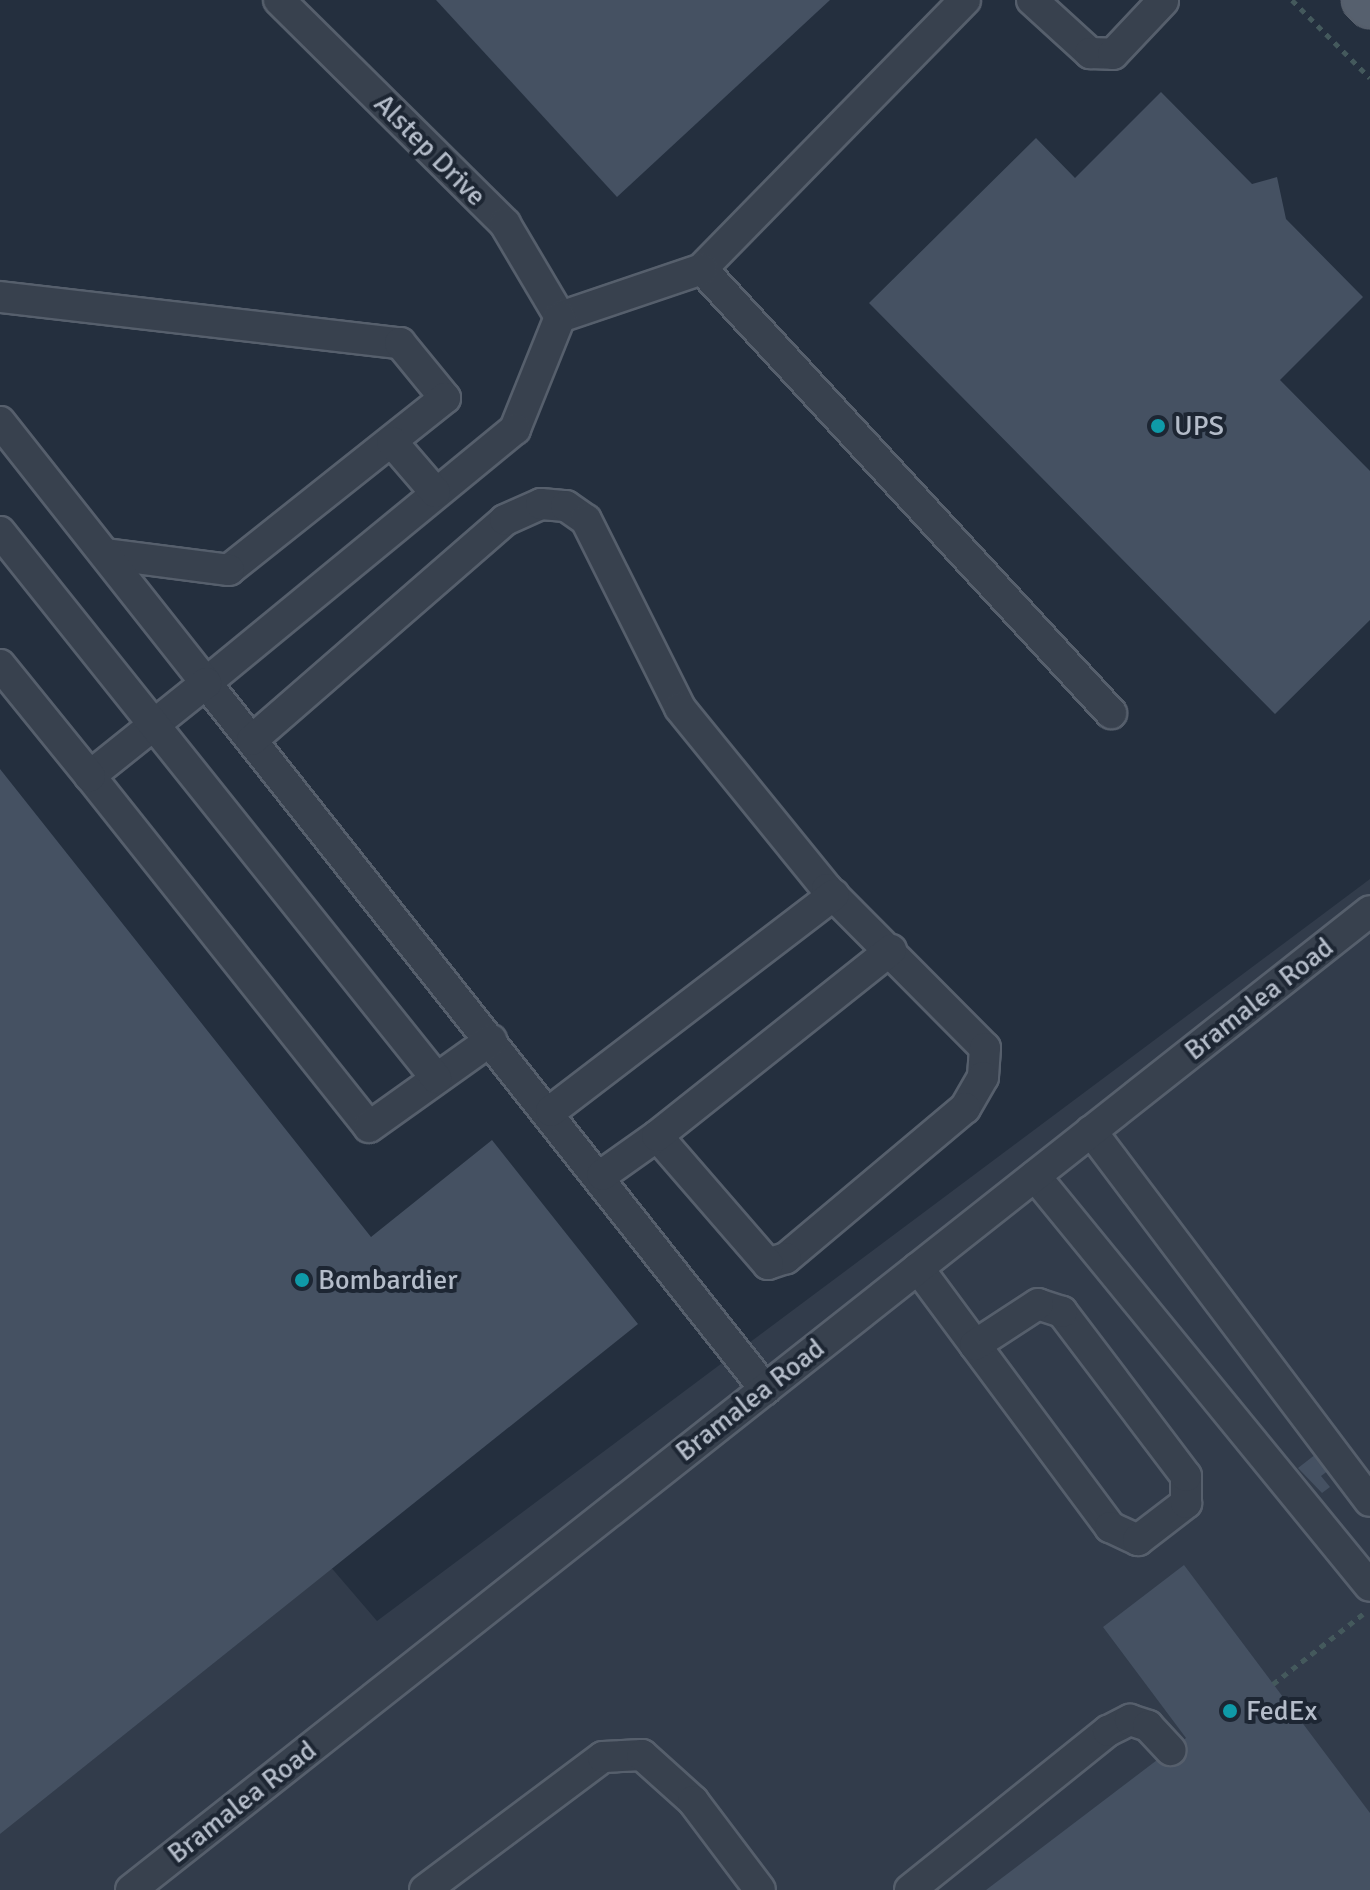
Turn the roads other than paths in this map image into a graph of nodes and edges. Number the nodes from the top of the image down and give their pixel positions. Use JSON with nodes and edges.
{"nodes":[{"id":1,"x":279,"y":0,"type":"edge"},
{"id":2,"x":965,"y":0,"type":"edge"},
{"id":3,"x":1032,"y":0,"type":"edge"},
{"id":4,"x":1363,"y":0,"type":"edge"},
{"id":5,"x":1163,"y":1,"type":"edge"},
{"id":6,"x":1370,"y":7,"type":"edge"},
{"id":7,"x":702,"y":269,"type":"junction"},
{"id":8,"x":0,"y":297,"type":"edge"},
{"id":9,"x":560,"y":317,"type":"junction"},
{"id":10,"x":0,"y":422,"type":"edge"},
{"id":11,"x":392,"y":442,"type":"junction"},
{"id":12,"x":435,"y":492,"type":"junction"},
{"id":13,"x":0,"y":532,"type":"edge"},
{"id":14,"x":106,"y":554,"type":"junction"},
{"id":15,"x":0,"y":665,"type":"edge"},
{"id":16,"x":206,"y":683,"type":"junction"},
{"id":17,"x":1111,"y":713,"type":"dead end"},
{"id":18,"x":151,"y":726,"type":"junction"},
{"id":19,"x":252,"y":740,"type":"junction"},
{"id":20,"x":90,"y":776,"type":"junction"},
{"id":21,"x":834,"y":895,"type":"junction"},
{"id":22,"x":1370,"y":911,"type":"edge"},
{"id":23,"x":891,"y":950,"type":"junction"},
{"id":24,"x":491,"y":1040,"type":"junction"},
{"id":25,"x":436,"y":1078,"type":"junction"},
{"id":26,"x":551,"y":1111,"type":"junction"},
{"id":27,"x":1091,"y":1131,"type":"junction"},
{"id":28,"x":657,"y":1136,"type":"junction"},
{"id":29,"x":602,"y":1175,"type":"junction"},
{"id":30,"x":1035,"y":1176,"type":"junction"},
{"id":31,"x":918,"y":1268,"type":"junction"},
{"id":32,"x":975,"y":1345,"type":"junction"},
{"id":33,"x":765,"y":1389,"type":"junction"},
{"id":34,"x":1370,"y":1501,"type":"edge"},
{"id":35,"x":1370,"y":1586,"type":"edge"},
{"id":36,"x":1170,"y":1750,"type":"dead end"},
{"id":37,"x":131,"y":1890,"type":"edge"},
{"id":38,"x":425,"y":1890,"type":"edge"},
{"id":39,"x":760,"y":1890,"type":"edge"},
{"id":40,"x":910,"y":1890,"type":"edge"}],
"edges":[{"from":1,"to":9,"type":"street","name":"Alstep Drive"},
{"from":2,"to":7,"type":"street"},
{"from":3,"to":5,"type":"street"},
{"from":4,"to":6,"type":"main road"},
{"from":7,"to":9,"type":"street"},
{"from":7,"to":17,"type":"street"},
{"from":8,"to":11,"type":"street"},
{"from":9,"to":12,"type":"street"},
{"from":10,"to":14,"type":"street"},
{"from":11,"to":12,"type":"street"},
{"from":11,"to":14,"type":"street"},
{"from":12,"to":16,"type":"street"},
{"from":13,"to":18,"type":"street"},
{"from":14,"to":16,"type":"street"},
{"from":15,"to":20,"type":"street"},
{"from":16,"to":18,"type":"street"},
{"from":16,"to":19,"type":"street"},
{"from":18,"to":20,"type":"street"},
{"from":18,"to":25,"type":"street"},
{"from":19,"to":21,"type":"street"},
{"from":19,"to":24,"type":"street"},
{"from":20,"to":25,"type":"street"},
{"from":21,"to":23,"type":"street"},
{"from":21,"to":26,"type":"street"},
{"from":22,"to":27,"type":"street","name":"Bramalea Road"},
{"from":23,"to":28,"type":"street"},
{"from":23,"to":28,"type":"street"},
{"from":24,"to":25,"type":"street"},
{"from":24,"to":26,"type":"street"},
{"from":26,"to":29,"type":"street"},
{"from":27,"to":30,"type":"street","name":"Bramalea Road"},
{"from":27,"to":34,"type":"street"},
{"from":28,"to":29,"type":"street"},
{"from":29,"to":33,"type":"street"},
{"from":30,"to":31,"type":"street","name":"Bramalea Road"},
{"from":30,"to":35,"type":"street"},
{"from":31,"to":32,"type":"street"},
{"from":31,"to":33,"type":"street","name":"Bramalea Road"},
{"from":32,"to":32,"type":"street"},
{"from":33,"to":37,"type":"street","name":"Bramalea Road"},
{"from":36,"to":40,"type":"street"},
{"from":38,"to":39,"type":"street"}]}
